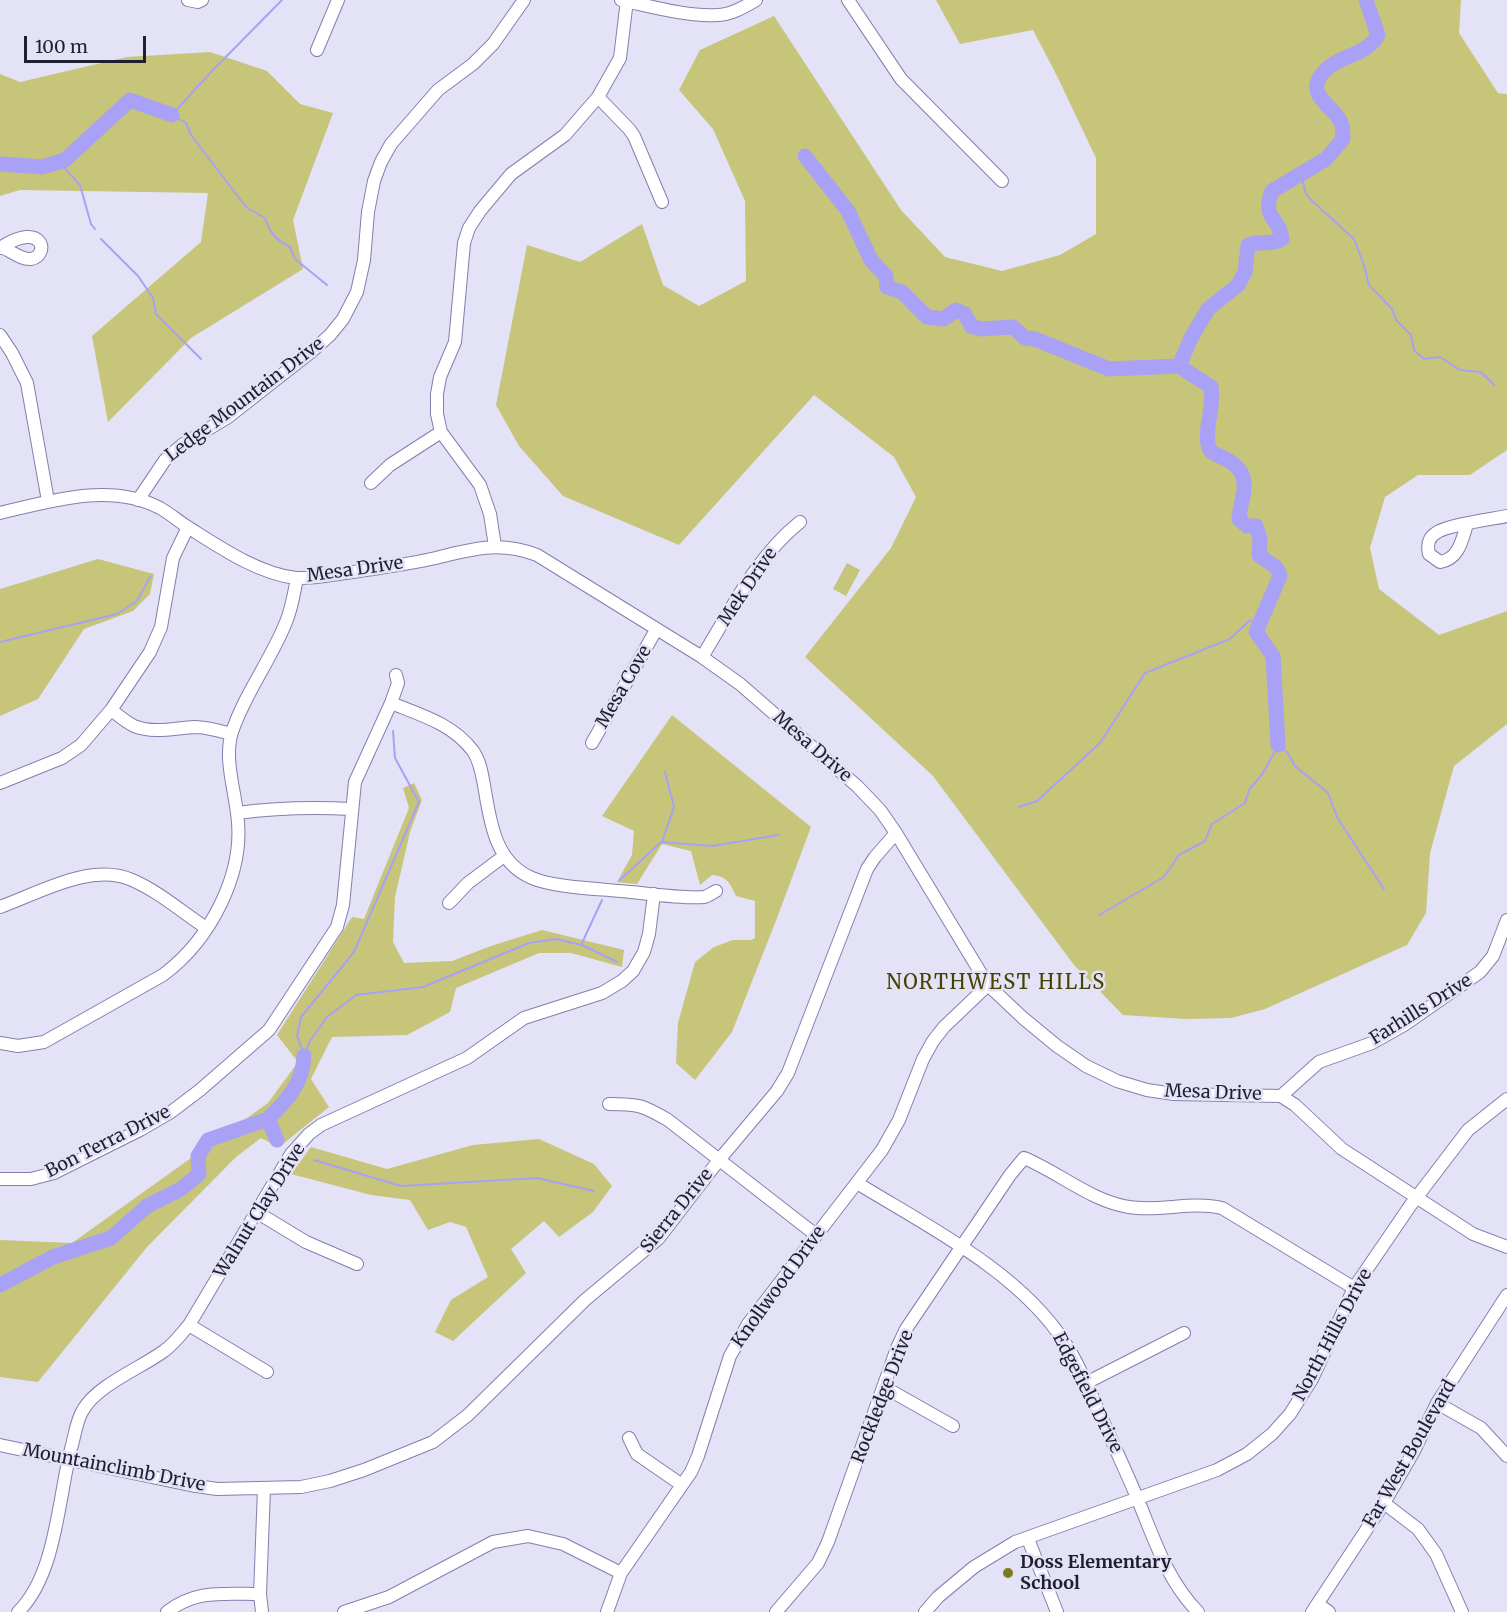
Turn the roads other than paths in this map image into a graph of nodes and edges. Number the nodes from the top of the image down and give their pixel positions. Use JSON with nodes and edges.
{"nodes":[{"id":1,"x":188,"y":0,"type":"edge"},
{"id":2,"x":202,"y":0,"type":"edge"},
{"id":3,"x":338,"y":0,"type":"edge"},
{"id":4,"x":524,"y":0,"type":"edge"},
{"id":5,"x":624,"y":0,"type":"edge"},
{"id":6,"x":756,"y":0,"type":"edge"},
{"id":7,"x":848,"y":0,"type":"edge"},
{"id":8,"x":317,"y":50,"type":"dead end"},
{"id":9,"x":598,"y":97,"type":"junction"},
{"id":10,"x":1002,"y":181,"type":"dead end"},
{"id":11,"x":662,"y":202,"type":"dead end"},
{"id":12,"x":0,"y":335,"type":"edge"},
{"id":13,"x":441,"y":432,"type":"junction"},
{"id":14,"x":371,"y":483,"type":"dead end"},
{"id":15,"x":138,"y":500,"type":"junction"},
{"id":16,"x":48,"y":501,"type":"junction"},
{"id":17,"x":0,"y":513,"type":"edge"},
{"id":18,"x":1507,"y":516,"type":"edge"},
{"id":19,"x":800,"y":522,"type":"dead end"},
{"id":20,"x":1467,"y":524,"type":"dead end"},
{"id":21,"x":188,"y":527,"type":"junction"},
{"id":22,"x":495,"y":546,"type":"junction"},
{"id":23,"x":297,"y":578,"type":"junction"},
{"id":24,"x":656,"y":630,"type":"junction"},
{"id":25,"x":702,"y":657,"type":"junction"},
{"id":26,"x":396,"y":675,"type":"dead end"},
{"id":27,"x":392,"y":703,"type":"junction"},
{"id":28,"x":111,"y":710,"type":"junction"},
{"id":29,"x":231,"y":734,"type":"junction"},
{"id":30,"x":592,"y":743,"type":"dead end"},
{"id":31,"x":0,"y":783,"type":"edge"},
{"id":32,"x":351,"y":809,"type":"junction"},
{"id":33,"x":237,"y":813,"type":"junction"},
{"id":34,"x":896,"y":833,"type":"junction"},
{"id":35,"x":504,"y":856,"type":"junction"},
{"id":36,"x":716,"y":891,"type":"dead end"},
{"id":37,"x":654,"y":894,"type":"junction"},
{"id":38,"x":449,"y":903,"type":"dead end"},
{"id":39,"x":0,"y":907,"type":"edge"},
{"id":40,"x":1507,"y":920,"type":"edge"},
{"id":41,"x":206,"y":928,"type":"junction"},
{"id":42,"x":988,"y":985,"type":"junction"},
{"id":43,"x":0,"y":1043,"type":"edge"},
{"id":44,"x":1281,"y":1096,"type":"junction"},
{"id":45,"x":1507,"y":1099,"type":"edge"},
{"id":46,"x":609,"y":1104,"type":"dead end"},
{"id":47,"x":719,"y":1160,"type":"junction"},
{"id":48,"x":0,"y":1179,"type":"edge"},
{"id":49,"x":857,"y":1183,"type":"junction"},
{"id":50,"x":1416,"y":1198,"type":"junction"},
{"id":51,"x":258,"y":1212,"type":"junction"},
{"id":52,"x":816,"y":1235,"type":"junction"},
{"id":53,"x":1507,"y":1247,"type":"edge"},
{"id":54,"x":961,"y":1248,"type":"junction"},
{"id":55,"x":357,"y":1264,"type":"dead end"},
{"id":56,"x":1354,"y":1288,"type":"junction"},
{"id":57,"x":1507,"y":1295,"type":"edge"},
{"id":58,"x":189,"y":1324,"type":"junction"},
{"id":59,"x":1184,"y":1334,"type":"dead end"},
{"id":60,"x":267,"y":1372,"type":"dead end"},
{"id":61,"x":1086,"y":1383,"type":"junction"},
{"id":62,"x":884,"y":1387,"type":"junction"},
{"id":63,"x":1437,"y":1403,"type":"junction"},
{"id":64,"x":953,"y":1426,"type":"dead end"},
{"id":65,"x":629,"y":1438,"type":"dead end"},
{"id":66,"x":0,"y":1445,"type":"edge"},
{"id":67,"x":1507,"y":1456,"type":"edge"},
{"id":68,"x":68,"y":1459,"type":"junction"},
{"id":69,"x":682,"y":1485,"type":"junction"},
{"id":70,"x":264,"y":1489,"type":"junction"},
{"id":71,"x":1138,"y":1499,"type":"junction"},
{"id":72,"x":1384,"y":1503,"type":"junction"},
{"id":73,"x":1028,"y":1539,"type":"junction"},
{"id":74,"x":621,"y":1573,"type":"junction"},
{"id":75,"x":260,"y":1594,"type":"junction"},
{"id":76,"x":1315,"y":1608,"type":"edge"},
{"id":77,"x":18,"y":1612,"type":"edge"},
{"id":78,"x":167,"y":1612,"type":"edge"},
{"id":79,"x":262,"y":1612,"type":"edge"},
{"id":80,"x":344,"y":1612,"type":"edge"},
{"id":81,"x":607,"y":1612,"type":"edge"},
{"id":82,"x":776,"y":1612,"type":"edge"},
{"id":83,"x":925,"y":1612,"type":"edge"},
{"id":84,"x":1057,"y":1612,"type":"edge"},
{"id":85,"x":1198,"y":1612,"type":"edge"},
{"id":86,"x":1329,"y":1612,"type":"edge"},
{"id":87,"x":1462,"y":1612,"type":"edge"}],
"edges":[{"from":1,"to":2,"type":"street"},
{"from":3,"to":8,"type":"street"},
{"from":4,"to":15,"type":"street","name":"Ledge Mountain Drive"},
{"from":5,"to":6,"type":"street"},
{"from":5,"to":9,"type":"street"},
{"from":7,"to":10,"type":"street"},
{"from":9,"to":11,"type":"street"},
{"from":9,"to":13,"type":"street"},
{"from":12,"to":16,"type":"street"},
{"from":13,"to":14,"type":"street"},
{"from":13,"to":22,"type":"street"},
{"from":15,"to":16,"type":"street","name":"Mesa Drive"},
{"from":15,"to":21,"type":"street","name":"Mesa Drive"},
{"from":16,"to":17,"type":"street","name":"Mesa Drive"},
{"from":18,"to":20,"type":"street"},
{"from":19,"to":25,"type":"street","name":"Mek Drive"},
{"from":21,"to":23,"type":"street","name":"Mesa Drive"},
{"from":21,"to":28,"type":"street"},
{"from":22,"to":23,"type":"street","name":"Mesa Drive"},
{"from":22,"to":24,"type":"street","name":"Mesa Drive"},
{"from":23,"to":29,"type":"street"},
{"from":24,"to":25,"type":"street","name":"Mesa Drive"},
{"from":24,"to":30,"type":"street","name":"Mesa Cove"},
{"from":25,"to":34,"type":"street","name":"Mesa Drive"},
{"from":26,"to":27,"type":"street","name":"Bon Terra Drive"},
{"from":27,"to":32,"type":"street","name":"Bon Terra Drive"},
{"from":27,"to":35,"type":"street"},
{"from":28,"to":29,"type":"street"},
{"from":28,"to":31,"type":"street"},
{"from":29,"to":33,"type":"street"},
{"from":32,"to":33,"type":"street"},
{"from":32,"to":48,"type":"street","name":"Bon Terra Drive"},
{"from":33,"to":41,"type":"street"},
{"from":34,"to":42,"type":"street","name":"Mesa Drive"},
{"from":34,"to":47,"type":"street","name":"Sierra Drive"},
{"from":35,"to":37,"type":"street"},
{"from":35,"to":38,"type":"street"},
{"from":36,"to":37,"type":"street"},
{"from":37,"to":51,"type":"street","name":"Walnut Clay Drive"},
{"from":39,"to":41,"type":"street"},
{"from":40,"to":44,"type":"street","name":"Farhills Drive"},
{"from":41,"to":43,"type":"street"},
{"from":42,"to":44,"type":"street","name":"Mesa Drive"},
{"from":42,"to":49,"type":"street","name":"Knollwood Drive"},
{"from":44,"to":50,"type":"street","name":"Mesa Drive"},
{"from":45,"to":50,"type":"street","name":"North Hills Drive"},
{"from":46,"to":47,"type":"street"},
{"from":47,"to":52,"type":"street"},
{"from":47,"to":70,"type":"street","name":"Sierra Drive"},
{"from":49,"to":52,"type":"street","name":"Knollwood Drive"},
{"from":49,"to":54,"type":"street","name":"Edgefield Drive"},
{"from":50,"to":53,"type":"street","name":"Mesa Drive"},
{"from":50,"to":56,"type":"street","name":"North Hills Drive"},
{"from":51,"to":55,"type":"street"},
{"from":51,"to":58,"type":"street","name":"Walnut Clay Drive"},
{"from":52,"to":69,"type":"street","name":"Knollwood Drive"},
{"from":54,"to":56,"type":"street","name":"Rockledge Drive"},
{"from":54,"to":61,"type":"street","name":"Edgefield Drive"},
{"from":54,"to":62,"type":"street","name":"Rockledge Drive"},
{"from":56,"to":71,"type":"street","name":"North Hills Drive"},
{"from":57,"to":63,"type":"street","name":"Far West Boulevard"},
{"from":58,"to":60,"type":"street"},
{"from":58,"to":68,"type":"street","name":"Walnut Clay Drive"},
{"from":59,"to":61,"type":"street"},
{"from":61,"to":71,"type":"street","name":"Edgefield Drive"},
{"from":62,"to":64,"type":"street"},
{"from":62,"to":82,"type":"street","name":"Rockledge Drive"},
{"from":63,"to":67,"type":"street"},
{"from":63,"to":72,"type":"street","name":"Far West Boulevard"},
{"from":65,"to":69,"type":"street"},
{"from":66,"to":68,"type":"street","name":"Mountainclimb Drive"},
{"from":68,"to":70,"type":"street","name":"Mountainclimb Drive"},
{"from":68,"to":77,"type":"street","name":"Walnut Clay Drive"},
{"from":69,"to":74,"type":"street","name":"Knollwood Drive"},
{"from":70,"to":75,"type":"street"},
{"from":71,"to":73,"type":"street","name":"North Hills Drive"},
{"from":71,"to":85,"type":"street","name":"Edgefield Drive"},
{"from":72,"to":76,"type":"street","name":"Far West Boulevard"},
{"from":72,"to":87,"type":"street"},
{"from":73,"to":83,"type":"street","name":"North Hills Drive"},
{"from":73,"to":84,"type":"street"},
{"from":74,"to":80,"type":"street"},
{"from":74,"to":81,"type":"street","name":"Knollwood Drive"},
{"from":75,"to":78,"type":"street"},
{"from":75,"to":79,"type":"street"},
{"from":76,"to":86,"type":"street"}]}
